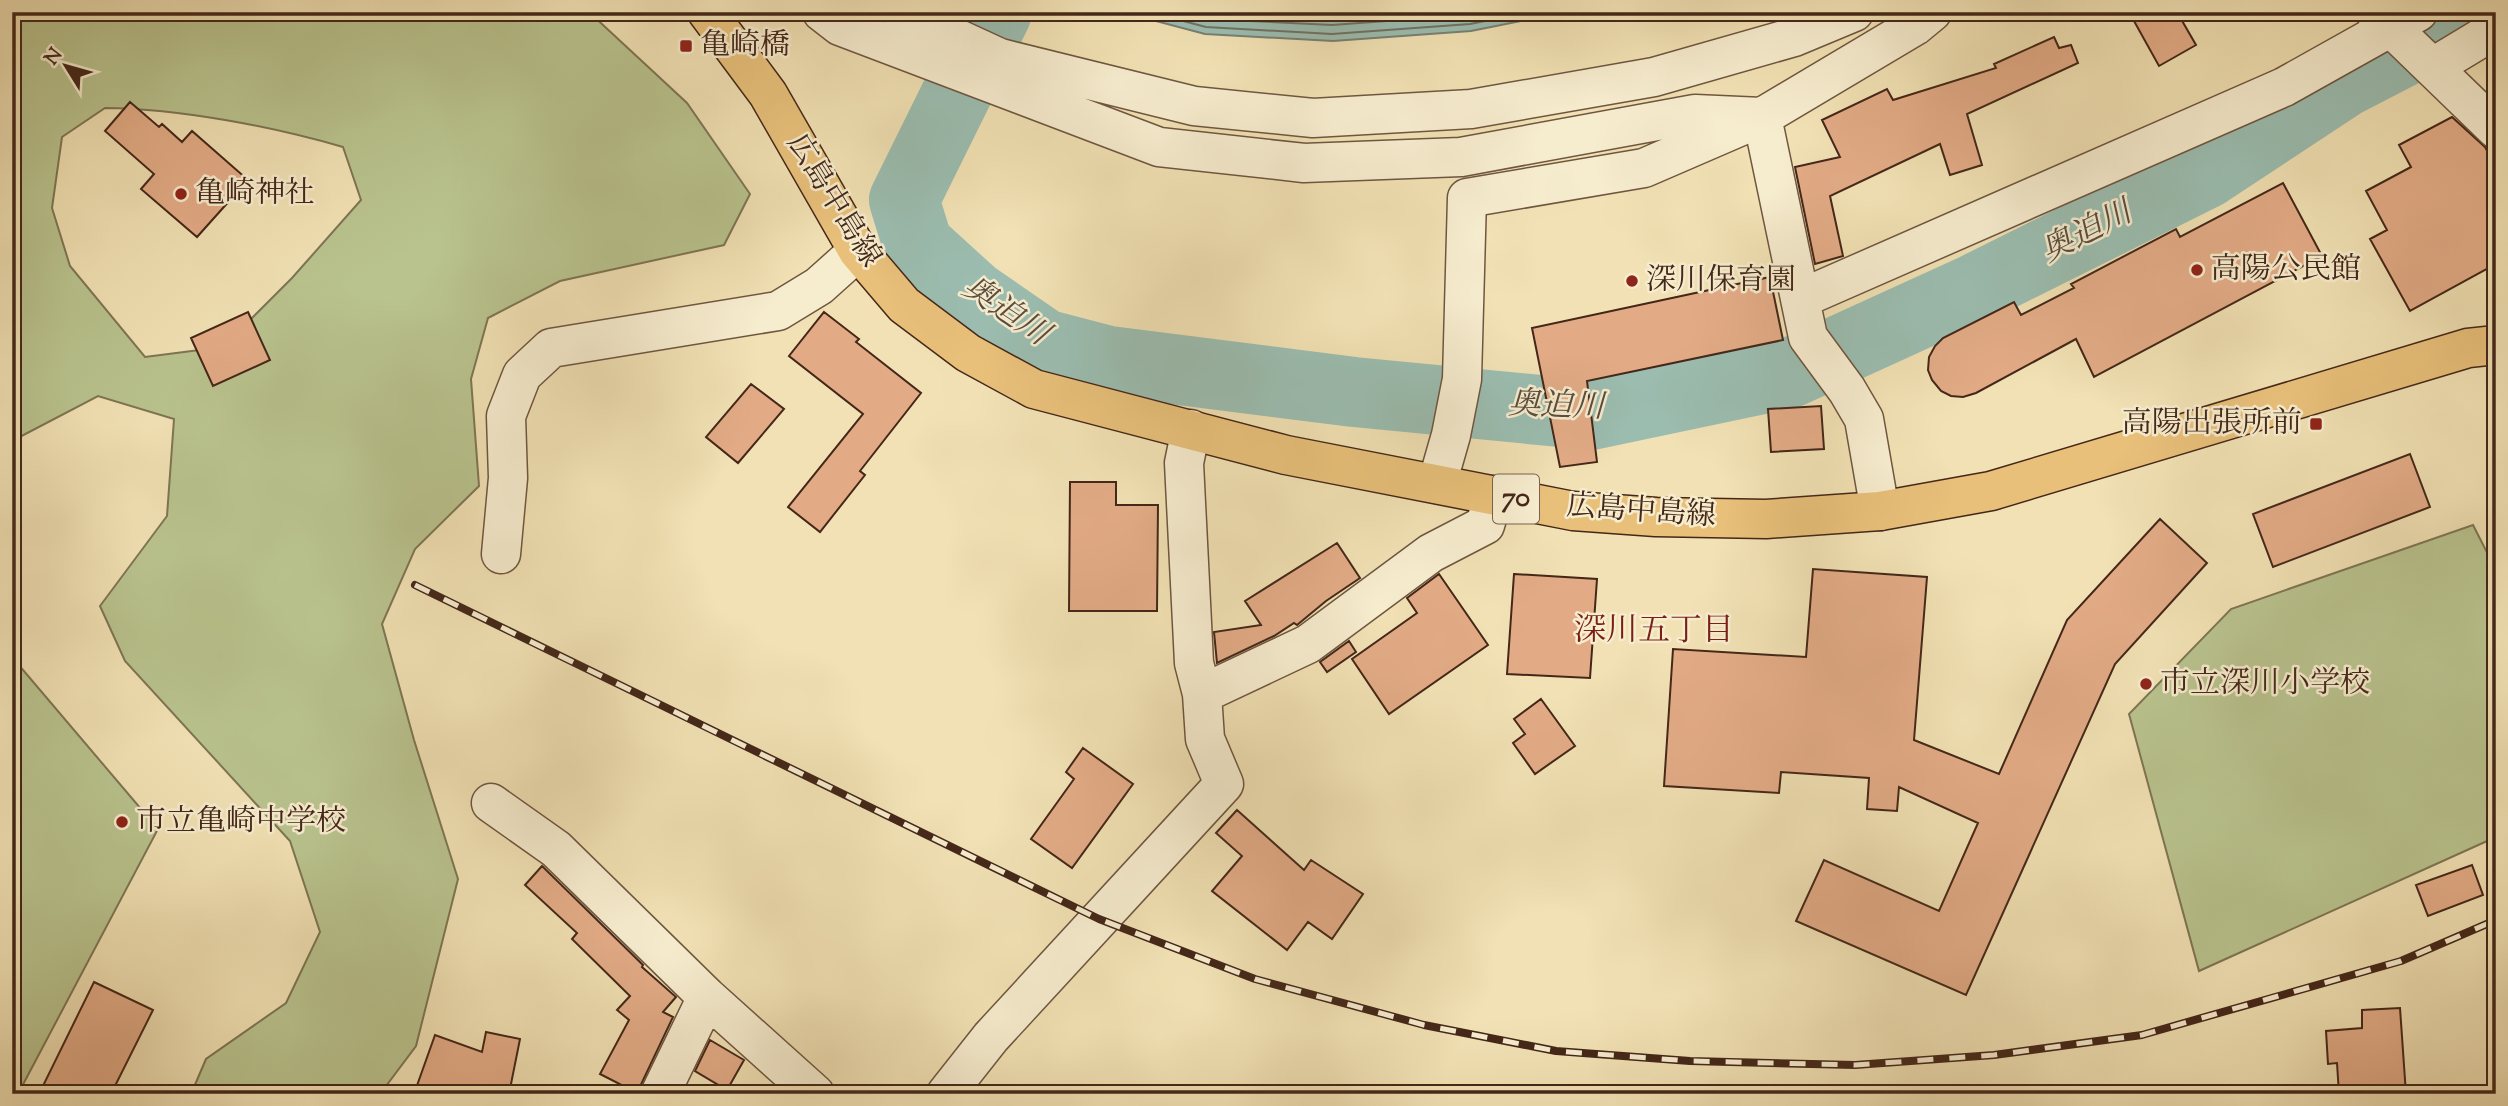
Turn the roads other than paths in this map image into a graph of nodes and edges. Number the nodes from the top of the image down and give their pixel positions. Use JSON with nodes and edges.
{"nodes":[{"id":1,"x":706,"y":12,"type":"edge"},
{"id":2,"x":822,"y":12,"type":"edge"},
{"id":3,"x":900,"y":12,"type":"edge"},
{"id":4,"x":1854,"y":12,"type":"edge"},
{"id":5,"x":1932,"y":12,"type":"edge"},
{"id":6,"x":2496,"y":29,"type":"edge"},
{"id":7,"x":2406,"y":35,"type":"edge"},
{"id":8,"x":1762,"y":117,"type":"junction"},
{"id":9,"x":2496,"y":129,"type":"edge"},
{"id":10,"x":858,"y":251,"type":"junction"},
{"id":11,"x":1800,"y":299,"type":"junction"},
{"id":12,"x":2496,"y":345,"type":"edge"},
{"id":13,"x":1191,"y":429,"type":"junction"},
{"id":14,"x":1437,"y":484,"type":"junction"},
{"id":15,"x":1493,"y":495,"type":"junction"},
{"id":16,"x":1880,"y":511,"type":"junction"},
{"id":17,"x":501,"y":554,"type":"dead end"},
{"id":18,"x":1202,"y":694,"type":"junction"},
{"id":19,"x":491,"y":803,"type":"dead end"},
{"id":20,"x":707,"y":997,"type":"junction"},
{"id":21,"x":660,"y":1094,"type":"edge"},
{"id":22,"x":815,"y":1094,"type":"edge"},
{"id":23,"x":946,"y":1094,"type":"edge"}],
"edges":[{"from":1,"to":10,"type":"main road","name":"広島中島線","number":"70"},
{"from":2,"to":8,"type":"street"},
{"from":3,"to":4,"type":"street"},
{"from":5,"to":8,"type":"street"},
{"from":6,"to":7,"type":"street"},
{"from":7,"to":9,"type":"street"},
{"from":7,"to":11,"type":"street"},
{"from":8,"to":11,"type":"street"},
{"from":8,"to":14,"type":"street"},
{"from":10,"to":13,"type":"main road","name":"広島中島線","number":"70"},
{"from":10,"to":17,"type":"street"},
{"from":11,"to":16,"type":"street"},
{"from":12,"to":16,"type":"main road","name":"広島中島線","number":"70"},
{"from":13,"to":14,"type":"main road","name":"広島中島線","number":"70"},
{"from":13,"to":18,"type":"street"},
{"from":14,"to":15,"type":"main road","name":"広島中島線","number":"70"},
{"from":15,"to":16,"type":"main road","name":"広島中島線","number":"70"},
{"from":15,"to":18,"type":"street"},
{"from":18,"to":23,"type":"street"},
{"from":19,"to":20,"type":"street"},
{"from":20,"to":21,"type":"street"},
{"from":20,"to":22,"type":"street"}]}
